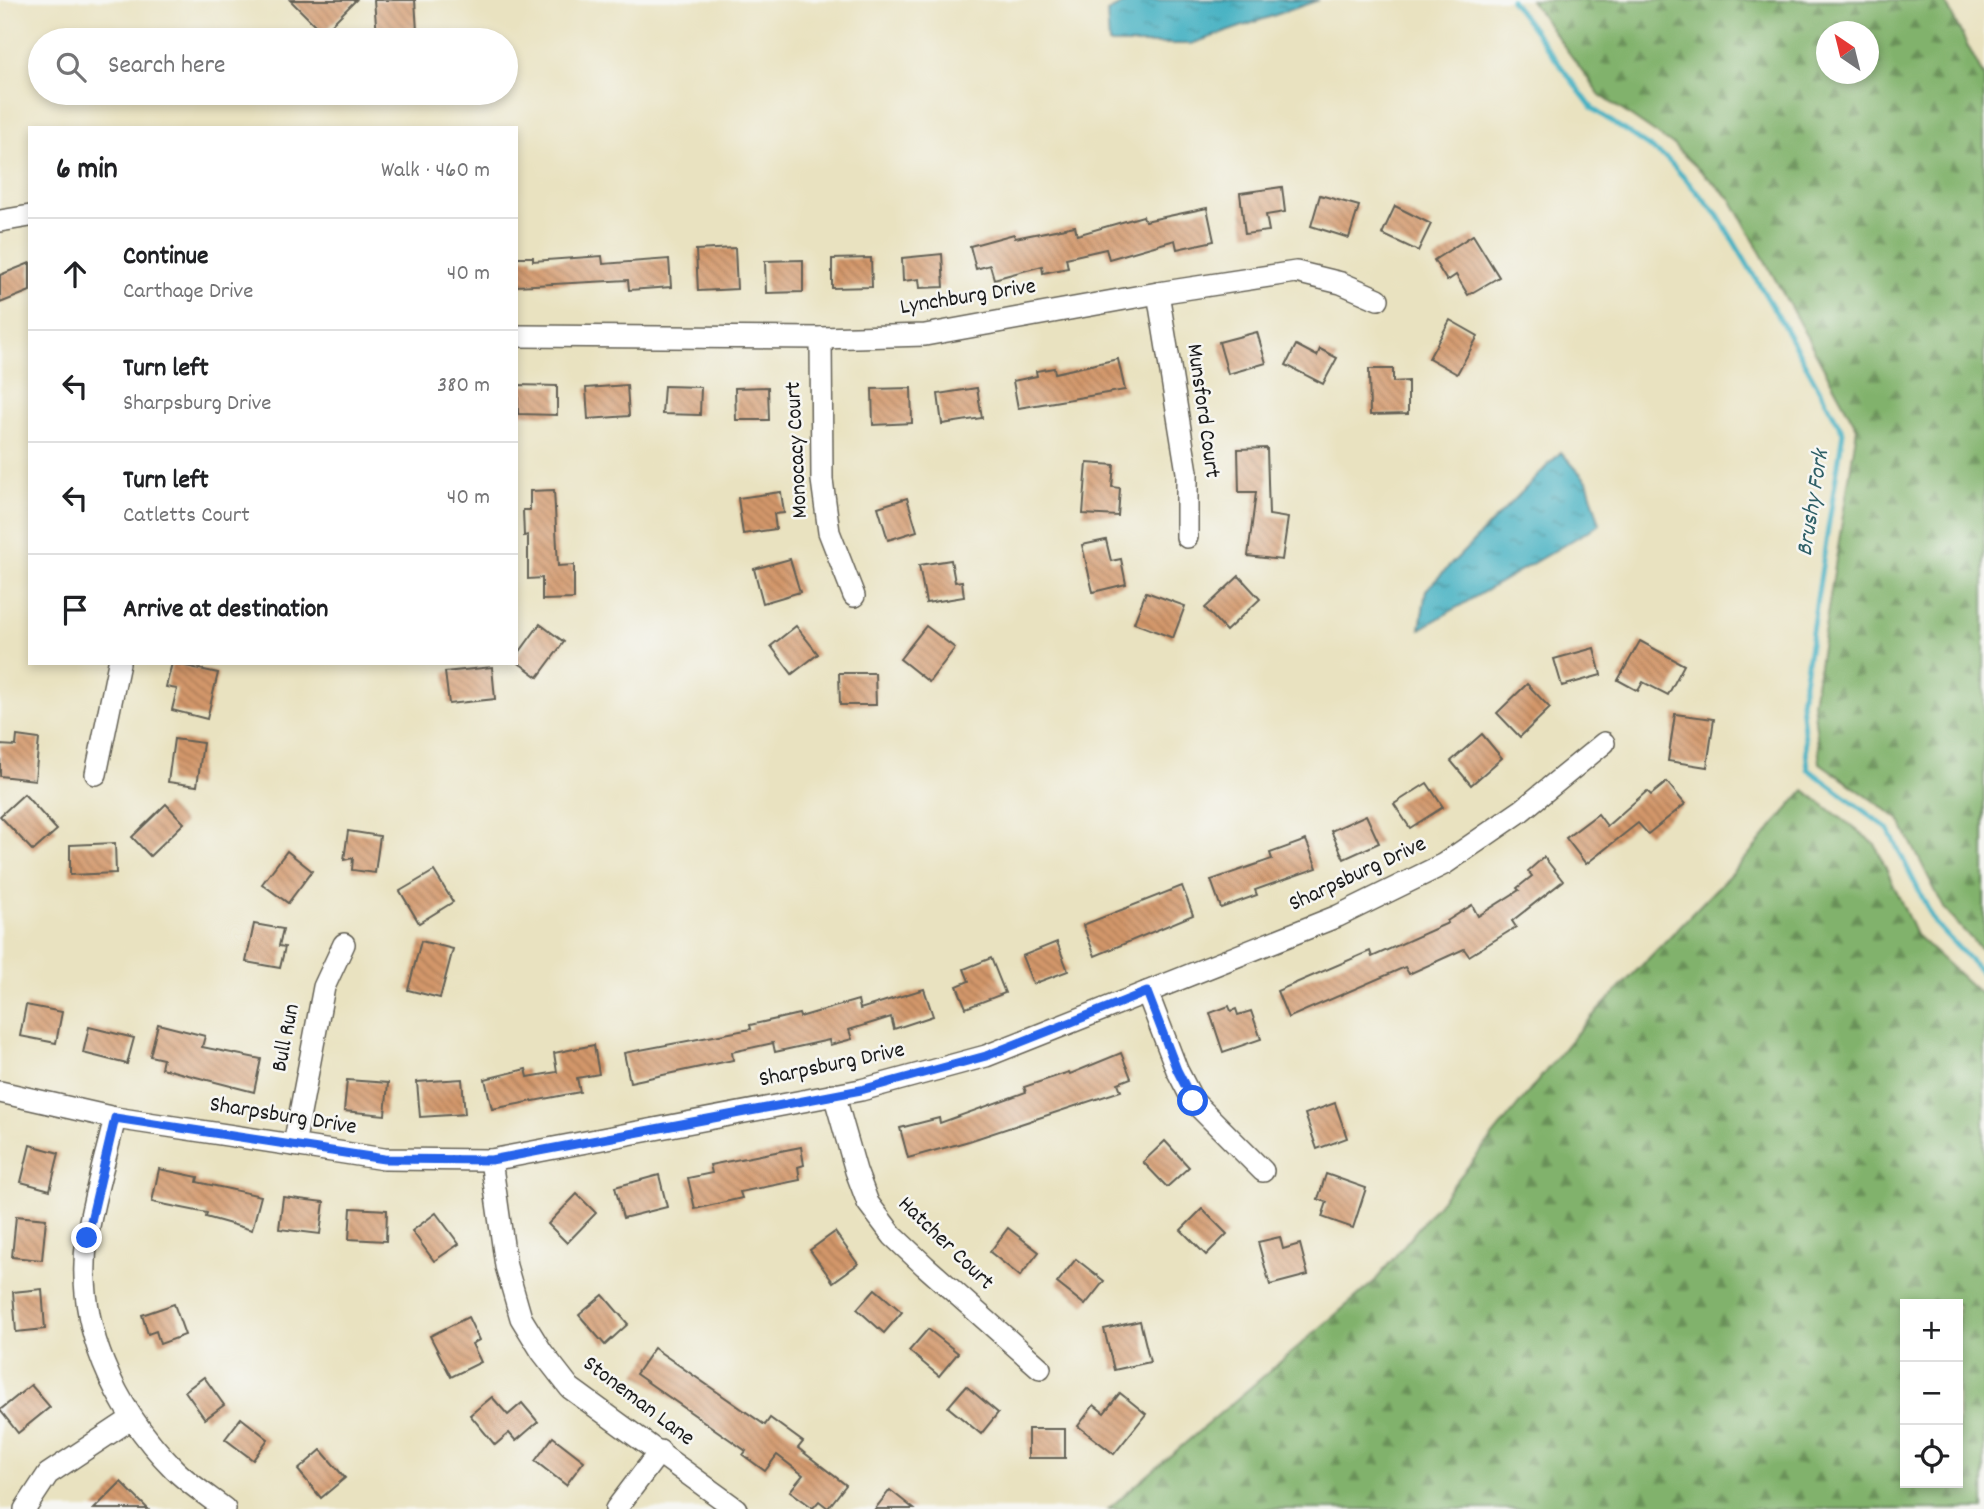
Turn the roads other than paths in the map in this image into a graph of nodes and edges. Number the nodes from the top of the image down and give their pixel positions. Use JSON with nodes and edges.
{"nodes":[{"id":1,"x":28,"y":216,"type":"edge"},
{"id":2,"x":0,"y":220,"type":"edge"},
{"id":3,"x":1158,"y":293,"type":"junction"},
{"id":4,"x":1378,"y":299,"type":"dead end"},
{"id":5,"x":518,"y":336,"type":"edge"},
{"id":6,"x":821,"y":338,"type":"junction"},
{"id":7,"x":1187,"y":537,"type":"dead end"},
{"id":8,"x":855,"y":596,"type":"dead end"},
{"id":9,"x":119,"y":665,"type":"edge"},
{"id":10,"x":1605,"y":743,"type":"dead end"},
{"id":11,"x":96,"y":774,"type":"dead end"},
{"id":12,"x":344,"y":944,"type":"dead end"},
{"id":13,"x":1147,"y":992,"type":"junction"},
{"id":14,"x":0,"y":1093,"type":"edge"},
{"id":15,"x":834,"y":1094,"type":"junction"},
{"id":16,"x":115,"y":1118,"type":"junction"},
{"id":17,"x":294,"y":1145,"type":"junction"},
{"id":18,"x":491,"y":1160,"type":"junction"},
{"id":19,"x":1263,"y":1171,"type":"dead end"},
{"id":20,"x":1040,"y":1368,"type":"dead end"},
{"id":21,"x":131,"y":1419,"type":"junction"},
{"id":22,"x":660,"y":1451,"type":"junction"},
{"id":23,"x":25,"y":1509,"type":"edge"},
{"id":24,"x":225,"y":1509,"type":"edge"},
{"id":25,"x":616,"y":1509,"type":"edge"},
{"id":26,"x":736,"y":1509,"type":"edge"}],
"edges":[{"from":1,"to":2,"type":"street"},
{"from":3,"to":4,"type":"street","name":"Lynchburg Drive"},
{"from":3,"to":6,"type":"street","name":"Lynchburg Drive"},
{"from":3,"to":7,"type":"street","name":"Munsford Court"},
{"from":5,"to":6,"type":"street","name":"Lynchburg Drive"},
{"from":6,"to":8,"type":"street","name":"Monocacy Court"},
{"from":9,"to":11,"type":"street"},
{"from":10,"to":13,"type":"street","name":"Sharpsburg Drive"},
{"from":12,"to":17,"type":"street","name":"Bull Run"},
{"from":13,"to":15,"type":"street","name":"Sharpsburg Drive"},
{"from":13,"to":19,"type":"street"},
{"from":14,"to":16,"type":"street","name":"Sharpsburg Drive"},
{"from":15,"to":18,"type":"street","name":"Sharpsburg Drive"},
{"from":15,"to":20,"type":"street","name":"Hatcher Court"},
{"from":16,"to":17,"type":"street","name":"Sharpsburg Drive"},
{"from":16,"to":21,"type":"street"},
{"from":17,"to":18,"type":"street","name":"Sharpsburg Drive"},
{"from":18,"to":22,"type":"street","name":"Stoneman Lane"},
{"from":21,"to":23,"type":"street"},
{"from":21,"to":24,"type":"street"},
{"from":22,"to":25,"type":"street"},
{"from":22,"to":26,"type":"street","name":"Stoneman Lane"}]}
